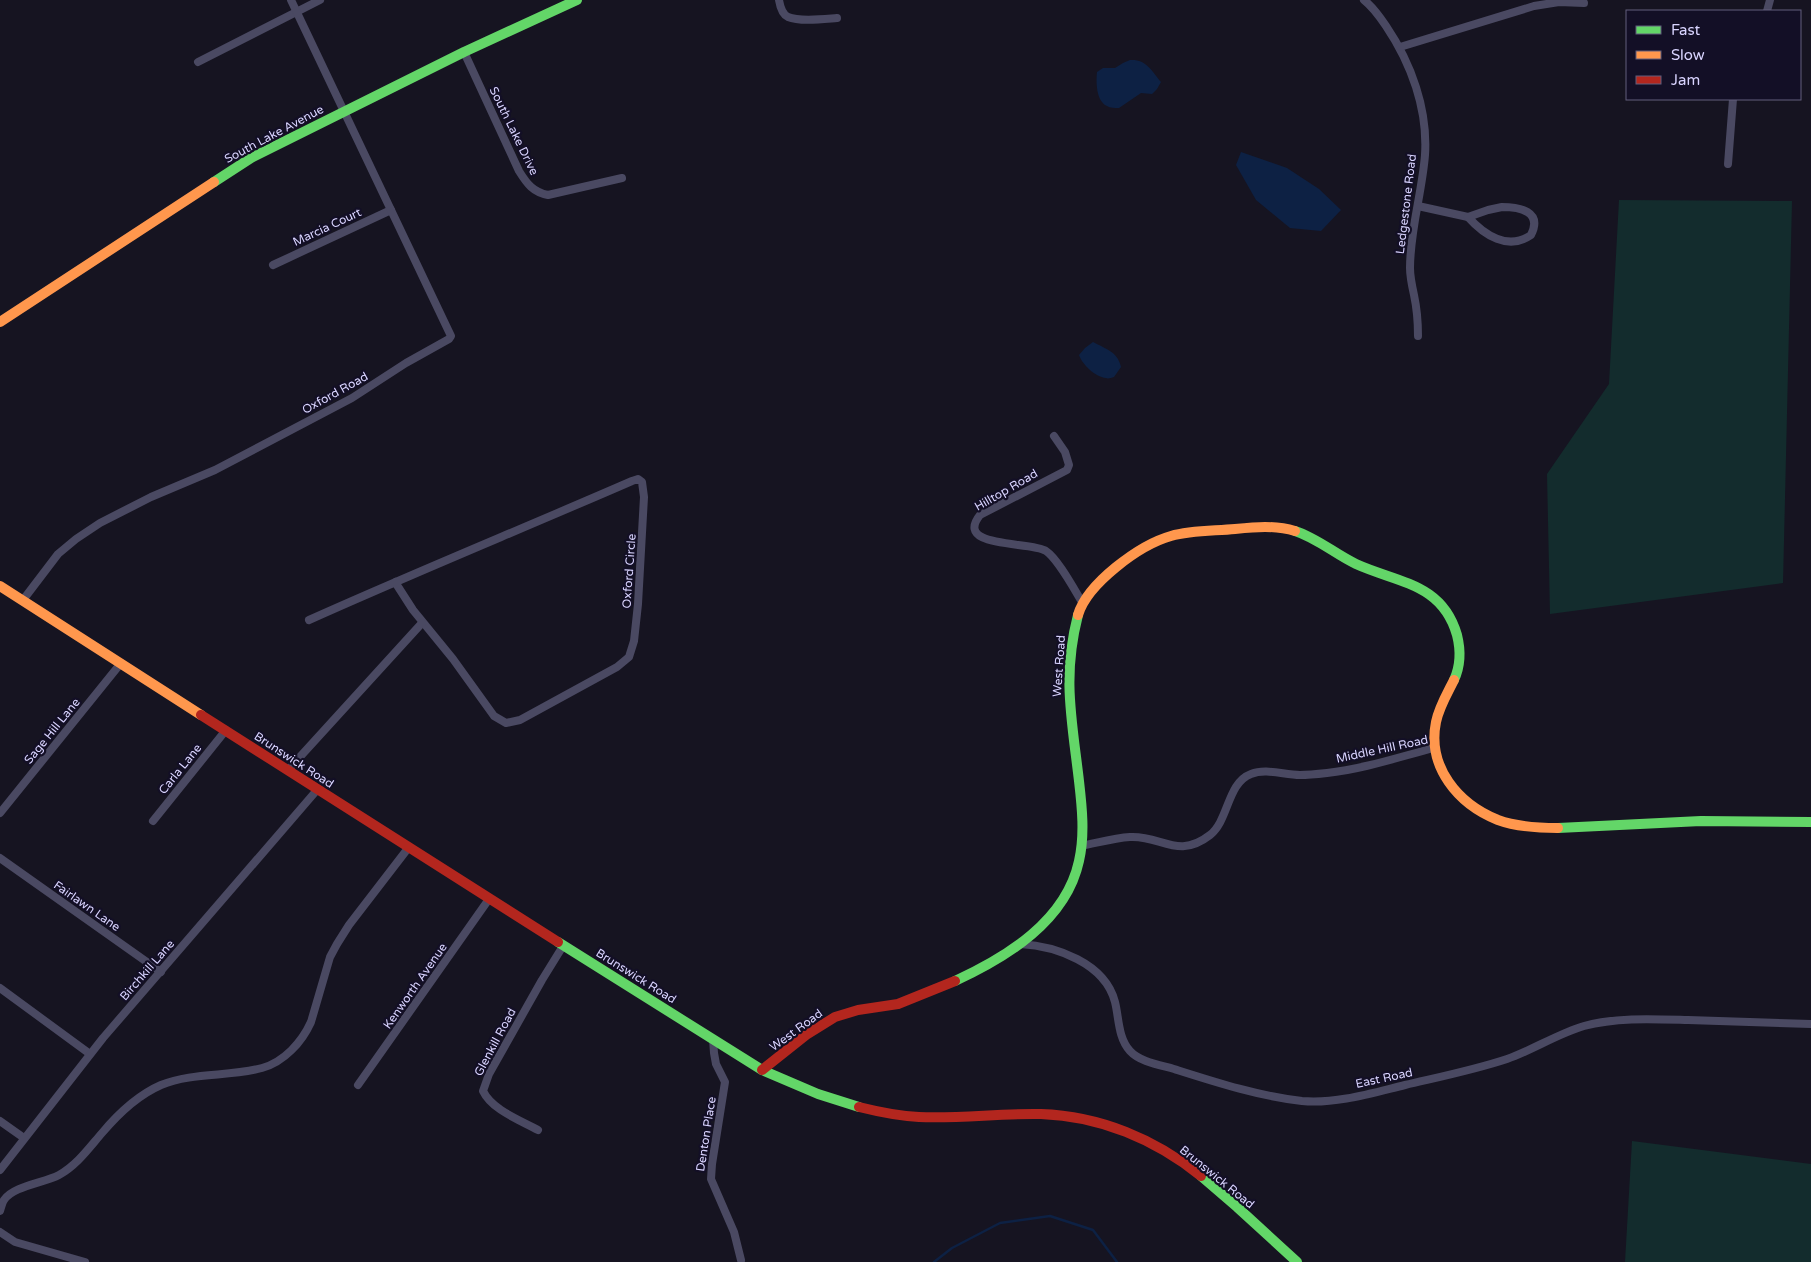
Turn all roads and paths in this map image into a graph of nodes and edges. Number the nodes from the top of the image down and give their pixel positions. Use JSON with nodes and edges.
{"nodes":[{"id":1,"x":291,"y":0,"type":"edge"},
{"id":2,"x":320,"y":0,"type":"edge"},
{"id":3,"x":577,"y":0,"type":"edge"},
{"id":4,"x":779,"y":0,"type":"edge"},
{"id":5,"x":1364,"y":0,"type":"edge"},
{"id":6,"x":1584,"y":3,"type":"dead end"},
{"id":7,"x":296,"y":11,"type":"junction"},
{"id":8,"x":837,"y":18,"type":"dead end"},
{"id":9,"x":1400,"y":47,"type":"junction"},
{"id":10,"x":464,"y":52,"type":"junction"},
{"id":11,"x":198,"y":62,"type":"dead end"},
{"id":12,"x":1733,"y":100,"type":"edge"},
{"id":13,"x":344,"y":111,"type":"junction"},
{"id":14,"x":1728,"y":164,"type":"dead end"},
{"id":15,"x":622,"y":178,"type":"dead end"},
{"id":16,"x":1418,"y":206,"type":"junction"},
{"id":17,"x":391,"y":210,"type":"junction"},
{"id":18,"x":1468,"y":217,"type":"junction"},
{"id":19,"x":273,"y":265,"type":"dead end"},
{"id":20,"x":0,"y":322,"type":"edge"},
{"id":21,"x":1418,"y":336,"type":"dead end"},
{"id":22,"x":1054,"y":436,"type":"dead end"},
{"id":23,"x":395,"y":582,"type":"junction"},
{"id":24,"x":0,"y":586,"type":"edge"},
{"id":25,"x":23,"y":600,"type":"junction"},
{"id":26,"x":1082,"y":602,"type":"junction"},
{"id":27,"x":309,"y":620,"type":"dead end"},
{"id":28,"x":422,"y":623,"type":"junction"},
{"id":29,"x":121,"y":663,"type":"junction"},
{"id":30,"x":226,"y":730,"type":"junction"},
{"id":31,"x":1434,"y":748,"type":"junction"},
{"id":32,"x":288,"y":770,"type":"junction"},
{"id":33,"x":318,"y":790,"type":"junction"},
{"id":34,"x":0,"y":812,"type":"edge"},
{"id":35,"x":153,"y":821,"type":"dead end"},
{"id":36,"x":1811,"y":822,"type":"edge"},
{"id":37,"x":1082,"y":846,"type":"junction"},
{"id":38,"x":409,"y":847,"type":"junction"},
{"id":39,"x":0,"y":858,"type":"edge"},
{"id":40,"x":489,"y":899,"type":"junction"},
{"id":41,"x":1020,"y":944,"type":"junction"},
{"id":42,"x":564,"y":946,"type":"junction"},
{"id":43,"x":161,"y":972,"type":"junction"},
{"id":44,"x":0,"y":988,"type":"edge"},
{"id":45,"x":1811,"y":1024,"type":"edge"},
{"id":46,"x":713,"y":1039,"type":"junction"},
{"id":47,"x":90,"y":1054,"type":"junction"},
{"id":48,"x":762,"y":1070,"type":"junction"},
{"id":49,"x":358,"y":1084,"type":"dead end"},
{"id":50,"x":0,"y":1121,"type":"edge"},
{"id":51,"x":538,"y":1130,"type":"dead end"},
{"id":52,"x":24,"y":1138,"type":"junction"},
{"id":53,"x":0,"y":1170,"type":"edge"},
{"id":54,"x":0,"y":1211,"type":"edge"},
{"id":55,"x":0,"y":1232,"type":"edge"},
{"id":56,"x":741,"y":1260,"type":"dead end"},
{"id":57,"x":84,"y":1262,"type":"edge"},
{"id":58,"x":1297,"y":1262,"type":"edge"}],
"edges":[{"from":1,"to":7,"type":"street","name":"Oxford Road"},
{"from":2,"to":7,"type":"street"},
{"from":3,"to":10,"type":"street","name":"South Lake Avenue"},
{"from":4,"to":8,"type":"street"},
{"from":5,"to":9,"type":"street","name":"Ledgestone Road"},
{"from":6,"to":9,"type":"street"},
{"from":7,"to":11,"type":"street"},
{"from":7,"to":13,"type":"street","name":"Oxford Road"},
{"from":9,"to":16,"type":"street","name":"Ledgestone Road"},
{"from":10,"to":13,"type":"street","name":"South Lake Avenue"},
{"from":10,"to":15,"type":"street","name":"South Lake Drive"},
{"from":12,"to":14,"type":"street"},
{"from":13,"to":17,"type":"street","name":"Oxford Road"},
{"from":13,"to":20,"type":"street","name":"South Lake Avenue"},
{"from":16,"to":18,"type":"street"},
{"from":16,"to":21,"type":"street","name":"Ledgestone Road"},
{"from":17,"to":19,"type":"street","name":"Marcia Court"},
{"from":17,"to":25,"type":"street","name":"Oxford Road"},
{"from":18,"to":18,"type":"street"},
{"from":22,"to":26,"type":"street","name":"Hilltop Road"},
{"from":23,"to":27,"type":"street","name":"Oxford Circle"},
{"from":23,"to":28,"type":"street","name":"Oxford Circle"},
{"from":23,"to":28,"type":"street","name":"Oxford Circle"},
{"from":24,"to":25,"type":"street","name":"Brunswick Road"},
{"from":25,"to":29,"type":"street","name":"Brunswick Road"},
{"from":26,"to":31,"type":"street","name":"West Road"},
{"from":26,"to":37,"type":"street","name":"West Road"},
{"from":28,"to":32,"type":"street"},
{"from":29,"to":30,"type":"street","name":"Brunswick Road"},
{"from":29,"to":34,"type":"street","name":"Sage Hill Lane"},
{"from":30,"to":32,"type":"street","name":"Brunswick Road"},
{"from":30,"to":35,"type":"street","name":"Carla Lane"},
{"from":31,"to":36,"type":"street","name":"Middle Hill Road"},
{"from":31,"to":37,"type":"street","name":"Middle Hill Road"},
{"from":32,"to":33,"type":"street","name":"Brunswick Road"},
{"from":33,"to":38,"type":"street","name":"Brunswick Road"},
{"from":33,"to":43,"type":"street","name":"Birchkill Lane"},
{"from":37,"to":41,"type":"street","name":"West Road"},
{"from":38,"to":40,"type":"street","name":"Brunswick Road"},
{"from":38,"to":54,"type":"street"},
{"from":39,"to":43,"type":"street","name":"Fairlawn Lane"},
{"from":40,"to":42,"type":"street","name":"Brunswick Road"},
{"from":40,"to":49,"type":"street","name":"Kenworth Avenue"},
{"from":41,"to":45,"type":"street","name":"East Road"},
{"from":41,"to":48,"type":"street","name":"West Road"},
{"from":42,"to":46,"type":"street","name":"Brunswick Road"},
{"from":42,"to":51,"type":"street","name":"Glenkill Road"},
{"from":43,"to":47,"type":"street","name":"Birchkill Lane"},
{"from":44,"to":47,"type":"street"},
{"from":46,"to":48,"type":"street","name":"Brunswick Road"},
{"from":46,"to":56,"type":"street","name":"Denton Place"},
{"from":47,"to":52,"type":"street","name":"Birchkill Lane"},
{"from":48,"to":58,"type":"street","name":"Brunswick Road"},
{"from":50,"to":52,"type":"street"},
{"from":52,"to":53,"type":"street","name":"Birchkill Lane"},
{"from":55,"to":57,"type":"street"}]}
